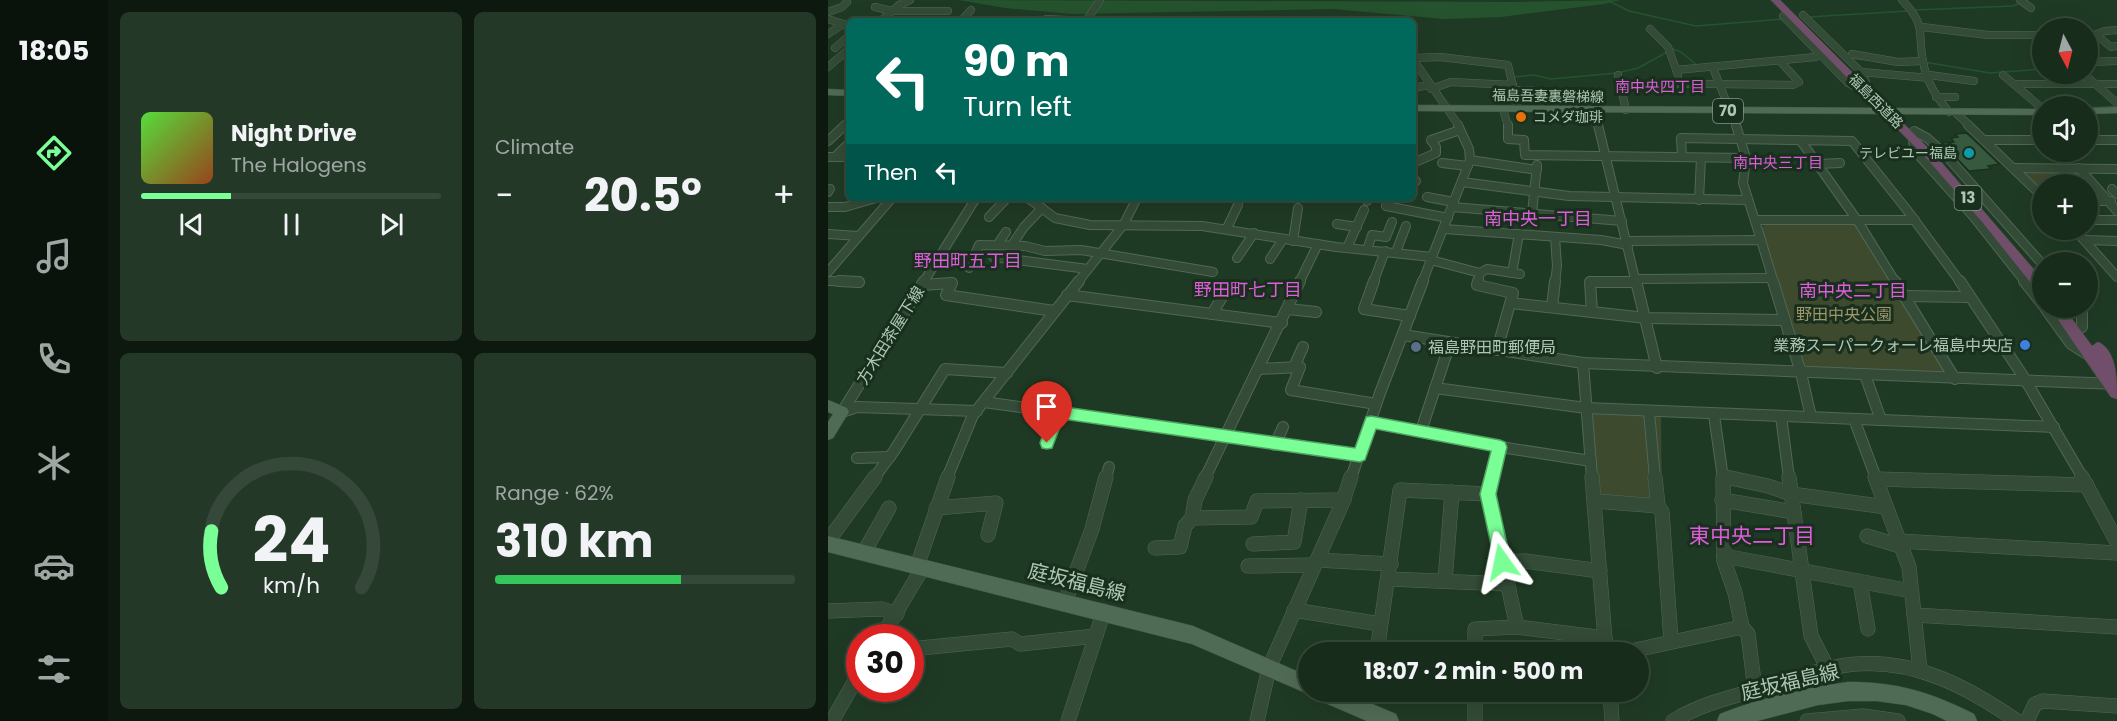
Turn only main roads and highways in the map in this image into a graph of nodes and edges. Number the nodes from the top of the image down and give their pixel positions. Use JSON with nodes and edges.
{"nodes":[{"id":1,"x":1775,"y":0,"type":"edge"},
{"id":2,"x":1782,"y":0,"type":"edge"},
{"id":3,"x":1813,"y":35,"type":"junction"},
{"id":4,"x":828,"y":92,"type":"edge"},
{"id":5,"x":846,"y":93,"type":"edge"},
{"id":6,"x":1416,"y":108,"type":"edge"},
{"id":7,"x":2032,"y":110,"type":"edge"},
{"id":8,"x":2117,"y":110,"type":"edge"},
{"id":9,"x":2098,"y":111,"type":"edge"},
{"id":10,"x":1892,"y":112,"type":"junction"},
{"id":11,"x":1914,"y":135,"type":"junction"},
{"id":12,"x":2032,"y":263,"type":"edge"},
{"id":13,"x":2032,"y":276,"type":"edge"},
{"id":14,"x":2063,"y":318,"type":"edge"},
{"id":15,"x":2075,"y":318,"type":"edge"},
{"id":16,"x":2115,"y":383,"type":"edge"},
{"id":17,"x":833,"y":411,"type":"edge"},
{"id":18,"x":828,"y":434,"type":"edge"},
{"id":19,"x":828,"y":542,"type":"edge"},
{"id":20,"x":1298,"y":681,"type":"edge"},
{"id":21,"x":1365,"y":702,"type":"edge"},
{"id":22,"x":1389,"y":721,"type":"edge"},
{"id":23,"x":1727,"y":721,"type":"edge"},
{"id":24,"x":1967,"y":721,"type":"edge"}],
"edges":[{"from":1,"to":3,"type":"highway","name":"福島西道路","number":"13"},
{"from":2,"to":3,"type":"highway","name":"福島西道路","number":"13"},
{"from":3,"to":10,"type":"highway","name":"福島西道路","number":"13"},
{"from":3,"to":10,"type":"highway","name":"福島西道路","number":"13"},
{"from":4,"to":5,"type":"main road"},
{"from":6,"to":10,"type":"main road","name":"福島吾妻裏磐梯線","number":"70"},
{"from":7,"to":10,"type":"main road","name":"福島吾妻裏磐梯線","number":"70"},
{"from":8,"to":9,"type":"main road"},
{"from":10,"to":11,"type":"highway","name":"福島西道路","number":"13"},
{"from":11,"to":12,"type":"highway","name":"福島西道路","number":"13"},
{"from":11,"to":13,"type":"highway","name":"福島西道路","number":"13"},
{"from":14,"to":16,"type":"highway"},
{"from":15,"to":16,"type":"highway"},
{"from":17,"to":18,"type":"main road"},
{"from":19,"to":20,"type":"main road","name":"庭坂福島線"},
{"from":21,"to":22,"type":"main road"},
{"from":23,"to":24,"type":"main road","name":"庭坂福島線"}]}
